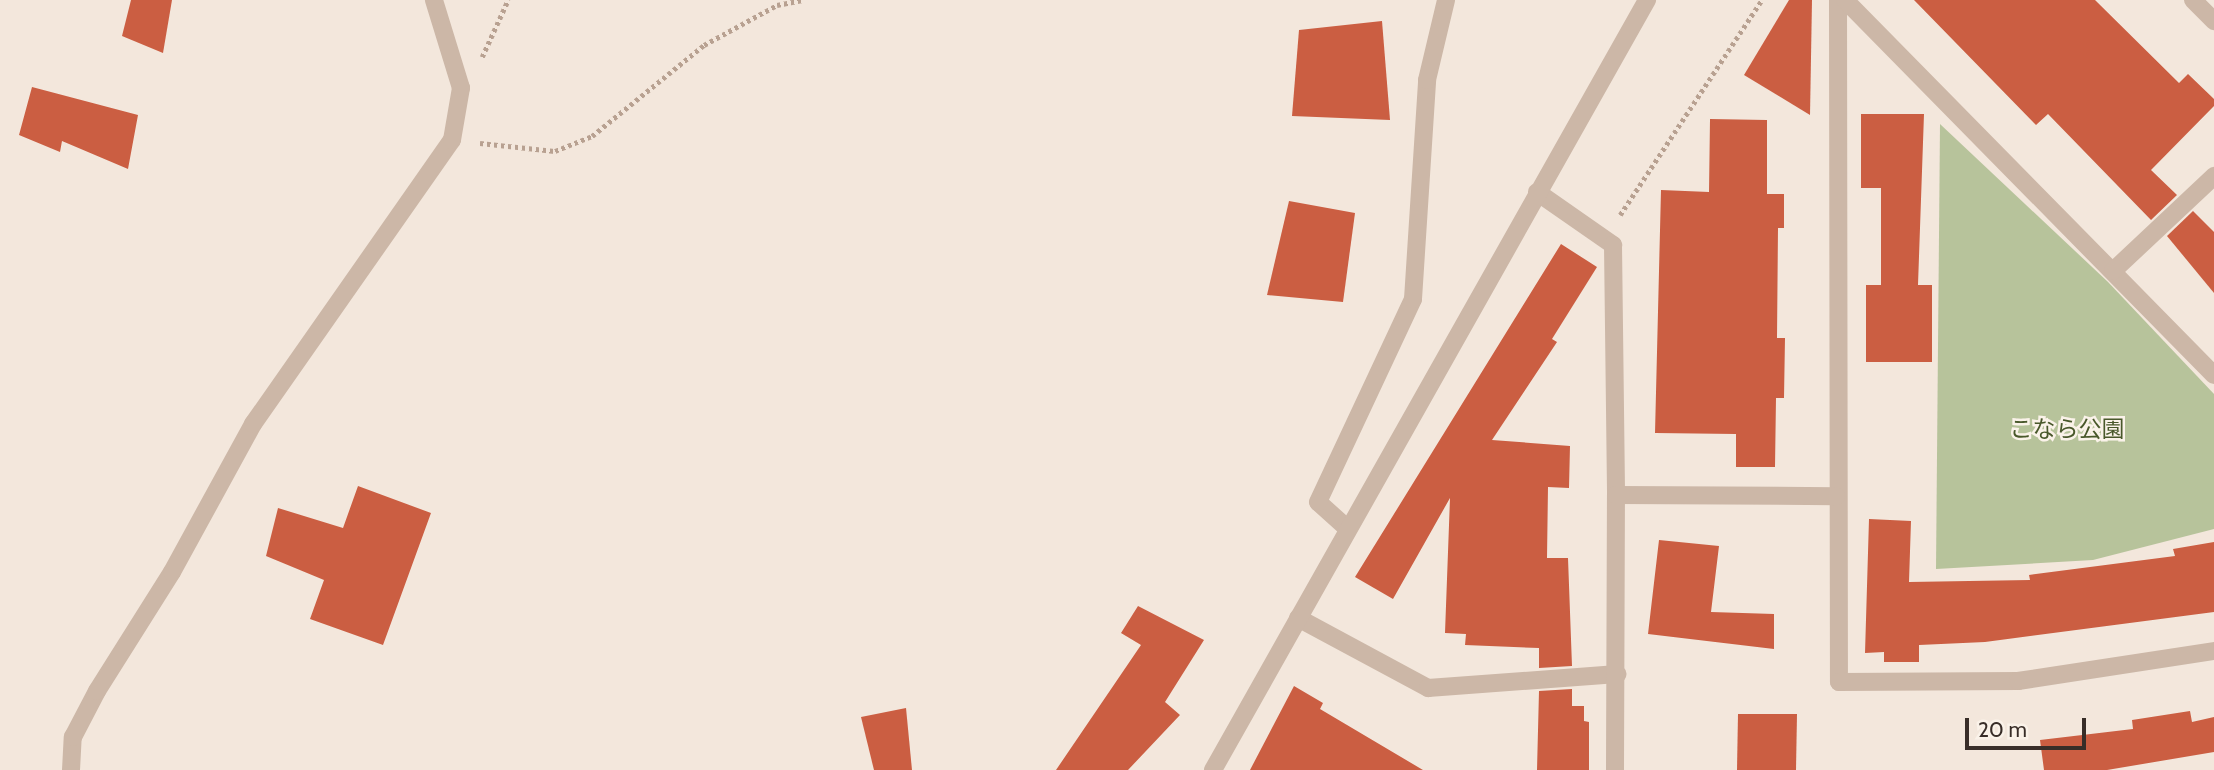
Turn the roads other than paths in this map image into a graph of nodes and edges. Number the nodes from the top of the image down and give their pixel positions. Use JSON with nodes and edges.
{"nodes":[{"id":1,"x":434,"y":0,"type":"edge"},
{"id":2,"x":1446,"y":0,"type":"edge"},
{"id":3,"x":1647,"y":0,"type":"edge"},
{"id":4,"x":1838,"y":0,"type":"edge"},
{"id":5,"x":1844,"y":0,"type":"edge"},
{"id":6,"x":2193,"y":0,"type":"edge"},
{"id":7,"x":2214,"y":21,"type":"edge"},
{"id":8,"x":2214,"y":176,"type":"edge"},
{"id":9,"x":1537,"y":192,"type":"junction"},
{"id":10,"x":2113,"y":271,"type":"junction"},
{"id":11,"x":2214,"y":375,"type":"edge"},
{"id":12,"x":1616,"y":495,"type":"junction"},
{"id":13,"x":1836,"y":496,"type":"junction"},
{"id":14,"x":1348,"y":529,"type":"junction"},
{"id":15,"x":1298,"y":618,"type":"junction"},
{"id":16,"x":2214,"y":651,"type":"edge"},
{"id":17,"x":1616,"y":674,"type":"junction"},
{"id":18,"x":71,"y":770,"type":"edge"},
{"id":19,"x":1213,"y":770,"type":"edge"},
{"id":20,"x":1615,"y":770,"type":"edge"}],
"edges":[{"from":1,"to":18,"type":"street"},
{"from":2,"to":14,"type":"street"},
{"from":3,"to":9,"type":"street"},
{"from":4,"to":13,"type":"street"},
{"from":5,"to":10,"type":"street"},
{"from":6,"to":7,"type":"street"},
{"from":8,"to":10,"type":"street"},
{"from":9,"to":12,"type":"street"},
{"from":9,"to":14,"type":"street"},
{"from":10,"to":11,"type":"street"},
{"from":12,"to":13,"type":"street"},
{"from":12,"to":17,"type":"street"},
{"from":13,"to":16,"type":"street"},
{"from":14,"to":15,"type":"street"},
{"from":15,"to":17,"type":"street"},
{"from":15,"to":19,"type":"street"},
{"from":17,"to":20,"type":"street"}]}
